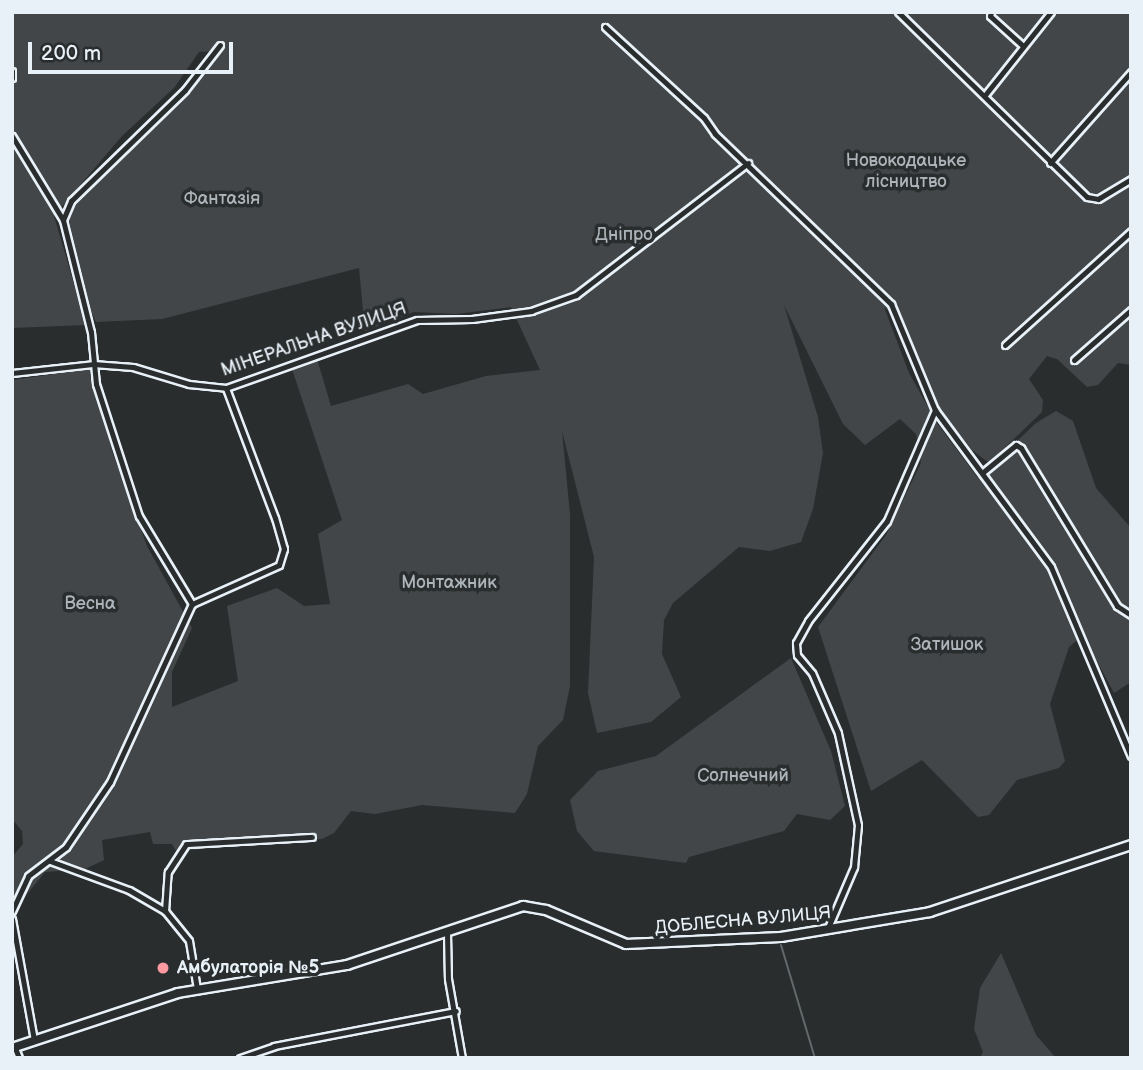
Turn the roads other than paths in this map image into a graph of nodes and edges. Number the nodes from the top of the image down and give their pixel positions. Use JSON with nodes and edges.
{"nodes":[{"id":1,"x":898,"y":12,"type":"edge"},
{"id":2,"x":991,"y":12,"type":"edge"},
{"id":3,"x":1051,"y":12,"type":"edge"},
{"id":4,"x":605,"y":27,"type":"dead end"},
{"id":5,"x":220,"y":45,"type":"dead end"},
{"id":6,"x":1022,"y":46,"type":"junction"},
{"id":7,"x":12,"y":71,"type":"edge"},
{"id":8,"x":1131,"y":72,"type":"edge"},
{"id":9,"x":12,"y":78,"type":"edge"},
{"id":10,"x":985,"y":95,"type":"junction"},
{"id":11,"x":12,"y":136,"type":"edge"},
{"id":12,"x":748,"y":163,"type":"junction"},
{"id":13,"x":1050,"y":163,"type":"junction"},
{"id":14,"x":1131,"y":178,"type":"edge"},
{"id":15,"x":63,"y":220,"type":"junction"},
{"id":16,"x":1131,"y":231,"type":"edge"},
{"id":17,"x":1131,"y":310,"type":"edge"},
{"id":18,"x":1005,"y":345,"type":"dead end"},
{"id":19,"x":1074,"y":360,"type":"dead end"},
{"id":20,"x":93,"y":364,"type":"junction"},
{"id":21,"x":12,"y":373,"type":"edge"},
{"id":22,"x":226,"y":388,"type":"junction"},
{"id":23,"x":935,"y":410,"type":"junction"},
{"id":24,"x":982,"y":473,"type":"junction"},
{"id":25,"x":192,"y":604,"type":"junction"},
{"id":26,"x":1131,"y":615,"type":"edge"},
{"id":27,"x":1131,"y":756,"type":"edge"},
{"id":28,"x":312,"y":837,"type":"dead end"},
{"id":29,"x":1131,"y":845,"type":"edge"},
{"id":30,"x":50,"y":861,"type":"junction"},
{"id":31,"x":12,"y":911,"type":"edge"},
{"id":32,"x":164,"y":911,"type":"junction"},
{"id":33,"x":12,"y":919,"type":"edge"},
{"id":34,"x":827,"y":930,"type":"junction"},
{"id":35,"x":447,"y":933,"type":"junction"},
{"id":36,"x":197,"y":989,"type":"junction"},
{"id":37,"x":456,"y":1011,"type":"junction"},
{"id":38,"x":34,"y":1040,"type":"junction"},
{"id":39,"x":14,"y":1048,"type":"edge"},
{"id":40,"x":19,"y":1058,"type":"edge"},
{"id":41,"x":240,"y":1058,"type":"edge"},
{"id":42,"x":462,"y":1058,"type":"edge"}],
"edges":[{"from":1,"to":10,"type":"street"},
{"from":2,"to":6,"type":"street"},
{"from":3,"to":6,"type":"street"},
{"from":4,"to":12,"type":"street"},
{"from":5,"to":15,"type":"street"},
{"from":6,"to":10,"type":"street"},
{"from":7,"to":9,"type":"street"},
{"from":8,"to":13,"type":"street"},
{"from":10,"to":13,"type":"street"},
{"from":11,"to":15,"type":"street"},
{"from":12,"to":22,"type":"street","name":"МІНЕРАЛЬНА ВУЛИЦЯ"},
{"from":12,"to":23,"type":"street"},
{"from":13,"to":14,"type":"street"},
{"from":15,"to":20,"type":"street"},
{"from":16,"to":18,"type":"street"},
{"from":17,"to":19,"type":"street"},
{"from":20,"to":21,"type":"street","name":"МІНЕРАЛЬНА ВУЛИЦЯ"},
{"from":20,"to":22,"type":"street","name":"МІНЕРАЛЬНА ВУЛИЦЯ"},
{"from":20,"to":25,"type":"street"},
{"from":22,"to":25,"type":"street"},
{"from":23,"to":24,"type":"street"},
{"from":23,"to":34,"type":"street"},
{"from":24,"to":26,"type":"street"},
{"from":24,"to":27,"type":"street"},
{"from":25,"to":30,"type":"street"},
{"from":28,"to":32,"type":"street"},
{"from":29,"to":34,"type":"street","name":"ДОБЛЕСНА ВУЛИЦЯ"},
{"from":30,"to":31,"type":"street"},
{"from":30,"to":32,"type":"street"},
{"from":32,"to":36,"type":"street"},
{"from":33,"to":38,"type":"street"},
{"from":34,"to":35,"type":"street","name":"ДОБЛЕСНА ВУЛИЦЯ"},
{"from":35,"to":36,"type":"street","name":"ДОБЛЕСНА ВУЛИЦЯ"},
{"from":35,"to":37,"type":"street"},
{"from":36,"to":38,"type":"street","name":"ДОБЛЕСНА ВУЛИЦЯ"},
{"from":37,"to":41,"type":"street"},
{"from":37,"to":42,"type":"street"},
{"from":38,"to":39,"type":"street","name":"ДОБЛЕСНА ВУЛИЦЯ"},
{"from":39,"to":40,"type":"street"}]}
